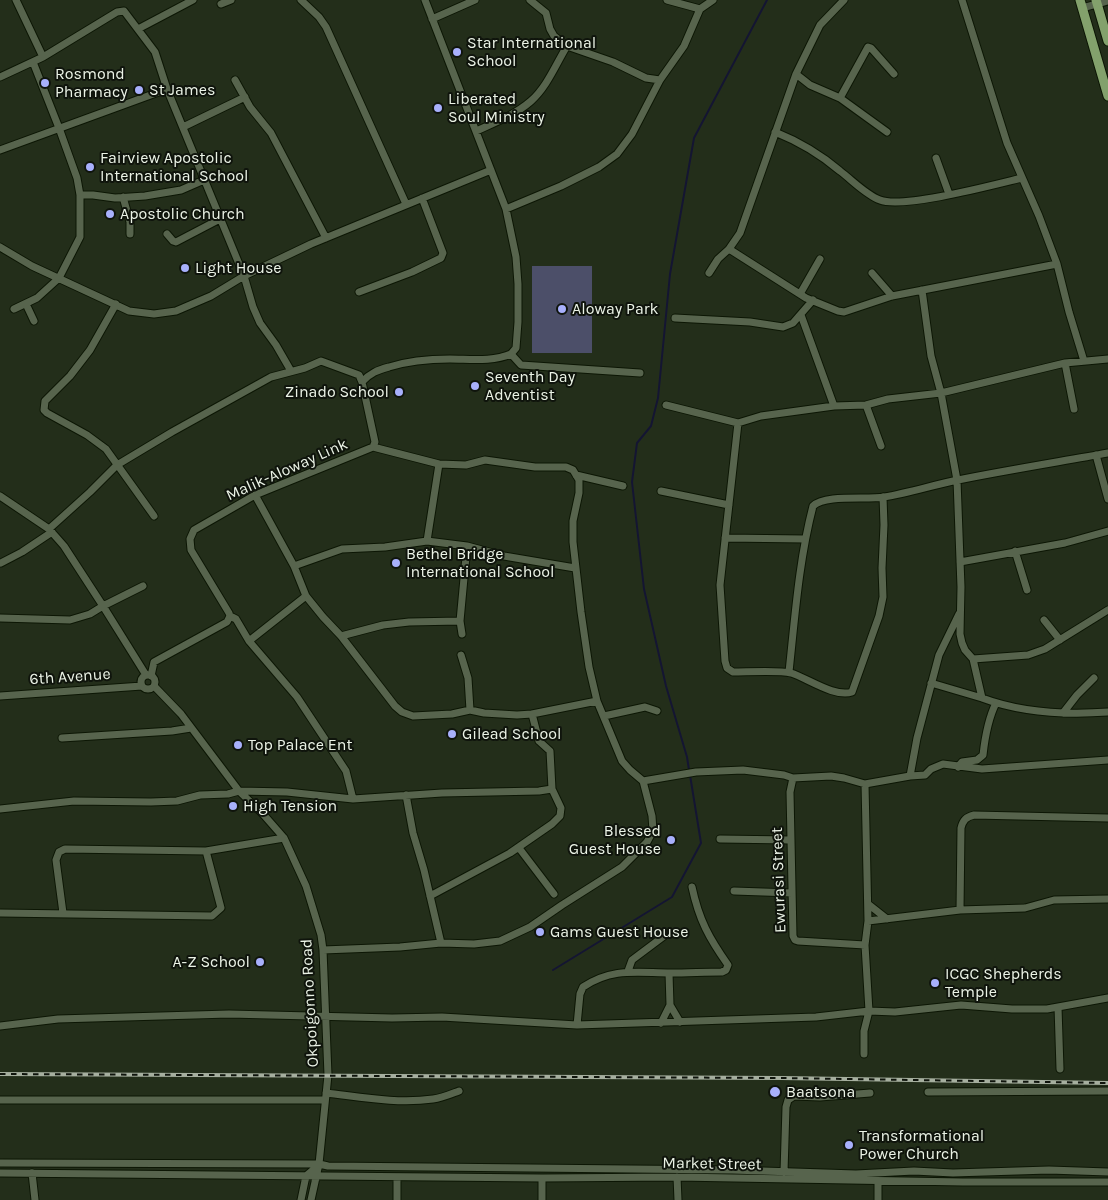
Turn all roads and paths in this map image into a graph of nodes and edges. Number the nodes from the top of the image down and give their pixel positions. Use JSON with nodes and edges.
{"nodes":[{"id":1,"x":16,"y":0,"type":"edge"},
{"id":2,"x":192,"y":0,"type":"edge"},
{"id":3,"x":231,"y":0,"type":"edge"},
{"id":4,"x":301,"y":0,"type":"edge"},
{"id":5,"x":425,"y":0,"type":"edge"},
{"id":6,"x":475,"y":0,"type":"edge"},
{"id":7,"x":530,"y":0,"type":"edge"},
{"id":8,"x":667,"y":0,"type":"edge"},
{"id":9,"x":713,"y":0,"type":"edge"},
{"id":10,"x":844,"y":0,"type":"edge"},
{"id":11,"x":962,"y":0,"type":"edge"},
{"id":12,"x":1108,"y":1,"type":"edge"},
{"id":13,"x":1096,"y":2,"type":"edge"},
{"id":14,"x":220,"y":4,"type":"dead end"},
{"id":15,"x":1081,"y":4,"type":"edge"},
{"id":16,"x":700,"y":9,"type":"junction"},
{"id":17,"x":432,"y":19,"type":"junction"},
{"id":18,"x":138,"y":29,"type":"junction"},
{"id":19,"x":1108,"y":40,"type":"edge"},
{"id":20,"x":567,"y":46,"type":"junction"},
{"id":21,"x":43,"y":57,"type":"junction"},
{"id":22,"x":32,"y":62,"type":"junction"},
{"id":23,"x":796,"y":74,"type":"junction"},
{"id":24,"x":894,"y":74,"type":"dead end"},
{"id":25,"x":0,"y":77,"type":"edge"},
{"id":26,"x":235,"y":80,"type":"dead end"},
{"id":27,"x":660,"y":80,"type":"junction"},
{"id":28,"x":167,"y":89,"type":"junction"},
{"id":29,"x":1108,"y":96,"type":"edge"},
{"id":30,"x":245,"y":98,"type":"junction"},
{"id":31,"x":840,"y":98,"type":"junction"},
{"id":32,"x":183,"y":127,"type":"junction"},
{"id":33,"x":60,"y":128,"type":"junction"},
{"id":34,"x":476,"y":131,"type":"junction"},
{"id":35,"x":775,"y":132,"type":"junction"},
{"id":36,"x":888,"y":132,"type":"dead end"},
{"id":37,"x":0,"y":150,"type":"edge"},
{"id":38,"x":936,"y":158,"type":"dead end"},
{"id":39,"x":491,"y":170,"type":"junction"},
{"id":40,"x":1022,"y":178,"type":"junction"},
{"id":41,"x":204,"y":180,"type":"junction"},
{"id":42,"x":949,"y":194,"type":"junction"},
{"id":43,"x":80,"y":195,"type":"junction"},
{"id":44,"x":123,"y":197,"type":"junction"},
{"id":45,"x":422,"y":198,"type":"junction"},
{"id":46,"x":406,"y":204,"type":"junction"},
{"id":47,"x":506,"y":209,"type":"junction"},
{"id":48,"x":220,"y":219,"type":"junction"},
{"id":49,"x":130,"y":234,"type":"dead end"},
{"id":50,"x":167,"y":234,"type":"dead end"},
{"id":51,"x":326,"y":238,"type":"junction"},
{"id":52,"x":0,"y":247,"type":"edge"},
{"id":53,"x":730,"y":249,"type":"junction"},
{"id":54,"x":820,"y":259,"type":"dead end"},
{"id":55,"x":1057,"y":264,"type":"junction"},
{"id":56,"x":709,"y":273,"type":"dead end"},
{"id":57,"x":872,"y":273,"type":"dead end"},
{"id":58,"x":244,"y":276,"type":"junction"},
{"id":59,"x":59,"y":278,"type":"junction"},
{"id":60,"x":922,"y":290,"type":"junction"},
{"id":61,"x":359,"y":292,"type":"dead end"},
{"id":62,"x":800,"y":294,"type":"junction"},
{"id":63,"x":892,"y":296,"type":"junction"},
{"id":64,"x":813,"y":300,"type":"junction"},
{"id":65,"x":26,"y":304,"type":"junction"},
{"id":66,"x":116,"y":304,"type":"junction"},
{"id":67,"x":14,"y":309,"type":"dead end"},
{"id":68,"x":801,"y":315,"type":"junction"},
{"id":69,"x":675,"y":318,"type":"dead end"},
{"id":70,"x":34,"y":321,"type":"dead end"},
{"id":71,"x":511,"y":354,"type":"junction"},
{"id":72,"x":1108,"y":359,"type":"edge"},
{"id":73,"x":1084,"y":361,"type":"junction"},
{"id":74,"x":1065,"y":363,"type":"junction"},
{"id":75,"x":291,"y":371,"type":"junction"},
{"id":76,"x":640,"y":373,"type":"dead end"},
{"id":77,"x":362,"y":382,"type":"junction"},
{"id":78,"x":941,"y":393,"type":"junction"},
{"id":79,"x":666,"y":405,"type":"dead end"},
{"id":80,"x":866,"y":405,"type":"junction"},
{"id":81,"x":834,"y":406,"type":"junction"},
{"id":82,"x":1074,"y":410,"type":"dead end"},
{"id":83,"x":738,"y":424,"type":"junction"},
{"id":84,"x":881,"y":446,"type":"dead end"},
{"id":85,"x":373,"y":447,"type":"junction"},
{"id":86,"x":1108,"y":453,"type":"edge"},
{"id":87,"x":1096,"y":455,"type":"junction"},
{"id":88,"x":439,"y":464,"type":"junction"},
{"id":89,"x":116,"y":465,"type":"junction"},
{"id":90,"x":576,"y":475,"type":"junction"},
{"id":91,"x":957,"y":480,"type":"junction"},
{"id":92,"x":623,"y":486,"type":"dead end"},
{"id":93,"x":661,"y":491,"type":"dead end"},
{"id":94,"x":255,"y":495,"type":"junction"},
{"id":95,"x":0,"y":496,"type":"edge"},
{"id":96,"x":883,"y":498,"type":"junction"},
{"id":97,"x":1108,"y":499,"type":"edge"},
{"id":98,"x":729,"y":505,"type":"junction"},
{"id":99,"x":154,"y":516,"type":"dead end"},
{"id":100,"x":51,"y":530,"type":"junction"},
{"id":101,"x":1108,"y":531,"type":"edge"},
{"id":102,"x":726,"y":538,"type":"junction"},
{"id":103,"x":805,"y":539,"type":"junction"},
{"id":104,"x":427,"y":541,"type":"junction"},
{"id":105,"x":467,"y":546,"type":"junction"},
{"id":106,"x":1015,"y":551,"type":"junction"},
{"id":107,"x":960,"y":562,"type":"junction"},
{"id":108,"x":1,"y":563,"type":"dead end"},
{"id":109,"x":294,"y":566,"type":"junction"},
{"id":110,"x":575,"y":568,"type":"junction"},
{"id":111,"x":143,"y":586,"type":"dead end"},
{"id":112,"x":1027,"y":590,"type":"dead end"},
{"id":113,"x":306,"y":596,"type":"junction"},
{"id":114,"x":104,"y":606,"type":"junction"},
{"id":115,"x":1108,"y":610,"type":"edge"},
{"id":116,"x":961,"y":612,"type":"junction"},
{"id":117,"x":230,"y":616,"type":"junction"},
{"id":118,"x":0,"y":618,"type":"edge"},
{"id":119,"x":1044,"y":620,"type":"dead end"},
{"id":120,"x":460,"y":621,"type":"junction"},
{"id":121,"x":462,"y":634,"type":"dead end"},
{"id":122,"x":341,"y":636,"type":"junction"},
{"id":123,"x":1060,"y":640,"type":"junction"},
{"id":124,"x":249,"y":641,"type":"junction"},
{"id":125,"x":461,"y":655,"type":"dead end"},
{"id":126,"x":973,"y":659,"type":"junction"},
{"id":127,"x":789,"y":672,"type":"junction"},
{"id":128,"x":148,"y":675,"type":"junction"},
{"id":129,"x":1094,"y":678,"type":"dead end"},
{"id":130,"x":931,"y":683,"type":"junction"},
{"id":131,"x":142,"y":686,"type":"junction"},
{"id":132,"x":154,"y":686,"type":"junction"},
{"id":133,"x":0,"y":696,"type":"edge"},
{"id":134,"x":982,"y":698,"type":"junction"},
{"id":135,"x":596,"y":701,"type":"junction"},
{"id":136,"x":996,"y":703,"type":"junction"},
{"id":137,"x":470,"y":710,"type":"junction"},
{"id":138,"x":657,"y":711,"type":"dead end"},
{"id":139,"x":1108,"y":712,"type":"edge"},
{"id":140,"x":1064,"y":713,"type":"junction"},
{"id":141,"x":532,"y":714,"type":"junction"},
{"id":142,"x":604,"y":716,"type":"junction"},
{"id":143,"x":191,"y":728,"type":"junction"},
{"id":144,"x":62,"y":738,"type":"dead end"},
{"id":145,"x":1108,"y":760,"type":"edge"},
{"id":146,"x":958,"y":767,"type":"junction"},
{"id":147,"x":910,"y":776,"type":"junction"},
{"id":148,"x":794,"y":778,"type":"junction"},
{"id":149,"x":643,"y":781,"type":"junction"},
{"id":150,"x":865,"y":784,"type":"junction"},
{"id":151,"x":552,"y":789,"type":"junction"},
{"id":152,"x":239,"y":791,"type":"junction"},
{"id":153,"x":406,"y":795,"type":"junction"},
{"id":154,"x":353,"y":799,"type":"junction"},
{"id":155,"x":0,"y":809,"type":"edge"},
{"id":156,"x":1108,"y":818,"type":"edge"},
{"id":157,"x":284,"y":838,"type":"junction"},
{"id":158,"x":720,"y":839,"type":"dead end"},
{"id":159,"x":790,"y":840,"type":"junction"},
{"id":160,"x":519,"y":848,"type":"junction"},
{"id":161,"x":206,"y":851,"type":"junction"},
{"id":162,"x":692,"y":887,"type":"dead end"},
{"id":163,"x":734,"y":891,"type":"dead end"},
{"id":164,"x":792,"y":893,"type":"junction"},
{"id":165,"x":554,"y":894,"type":"dead end"},
{"id":166,"x":430,"y":896,"type":"junction"},
{"id":167,"x":1108,"y":899,"type":"edge"},
{"id":168,"x":868,"y":904,"type":"junction"},
{"id":169,"x":960,"y":910,"type":"junction"},
{"id":170,"x":0,"y":913,"type":"edge"},
{"id":171,"x":63,"y":913,"type":"junction"},
{"id":172,"x":887,"y":919,"type":"junction"},
{"id":173,"x":868,"y":921,"type":"junction"},
{"id":174,"x":664,"y":936,"type":"dead end"},
{"id":175,"x":442,"y":943,"type":"junction"},
{"id":176,"x":865,"y":945,"type":"junction"},
{"id":177,"x":323,"y":950,"type":"junction"},
{"id":178,"x":628,"y":971,"type":"junction"},
{"id":179,"x":670,"y":973,"type":"junction"},
{"id":180,"x":1108,"y":998,"type":"edge"},
{"id":181,"x":670,"y":1005,"type":"junction"},
{"id":182,"x":1058,"y":1006,"type":"junction"},
{"id":183,"x":869,"y":1012,"type":"junction"},
{"id":184,"x":326,"y":1017,"type":"junction"},
{"id":185,"x":680,"y":1022,"type":"junction"},
{"id":186,"x":661,"y":1023,"type":"junction"},
{"id":187,"x":577,"y":1025,"type":"junction"},
{"id":188,"x":0,"y":1026,"type":"edge"},
{"id":189,"x":864,"y":1054,"type":"dead end"},
{"id":190,"x":1060,"y":1069,"type":"dead end"},
{"id":191,"x":459,"y":1091,"type":"dead end"},
{"id":192,"x":1108,"y":1091,"type":"edge"},
{"id":193,"x":870,"y":1092,"type":"dead end"},
{"id":194,"x":928,"y":1092,"type":"dead end"},
{"id":195,"x":325,"y":1097,"type":"junction"},
{"id":196,"x":0,"y":1100,"type":"edge"},
{"id":197,"x":0,"y":1163,"type":"edge"},
{"id":198,"x":305,"y":1164,"type":"junction"},
{"id":199,"x":320,"y":1164,"type":"junction"},
{"id":200,"x":784,"y":1172,"type":"junction"},
{"id":201,"x":1108,"y":1172,"type":"edge"},
{"id":202,"x":0,"y":1173,"type":"edge"},
{"id":203,"x":32,"y":1174,"type":"junction"},
{"id":204,"x":305,"y":1176,"type":"junction"},
{"id":205,"x":316,"y":1176,"type":"junction"},
{"id":206,"x":397,"y":1177,"type":"junction"},
{"id":207,"x":677,"y":1177,"type":"junction"},
{"id":208,"x":542,"y":1178,"type":"junction"},
{"id":209,"x":878,"y":1181,"type":"junction"},
{"id":210,"x":1108,"y":1182,"type":"edge"},
{"id":211,"x":35,"y":1200,"type":"edge"},
{"id":212,"x":301,"y":1200,"type":"edge"},
{"id":213,"x":310,"y":1200,"type":"edge"},
{"id":214,"x":397,"y":1200,"type":"edge"},
{"id":215,"x":542,"y":1200,"type":"edge"},
{"id":216,"x":678,"y":1200,"type":"edge"},
{"id":217,"x":878,"y":1200,"type":"edge"}],
"edges":[{"from":1,"to":21,"type":"street"},
{"from":2,"to":18,"type":"street"},
{"from":3,"to":14,"type":"street"},
{"from":4,"to":46,"type":"street"},
{"from":5,"to":17,"type":"street"},
{"from":6,"to":17,"type":"street"},
{"from":7,"to":20,"type":"street"},
{"from":8,"to":16,"type":"street"},
{"from":9,"to":16,"type":"street"},
{"from":10,"to":23,"type":"street"},
{"from":11,"to":40,"type":"street"},
{"from":12,"to":13,"type":"street"},
{"from":13,"to":15,"type":"street"},
{"from":13,"to":19,"type":"main road"},
{"from":15,"to":29,"type":"main road"},
{"from":16,"to":27,"type":"street"},
{"from":17,"to":34,"type":"street"},
{"from":18,"to":21,"type":"street"},
{"from":18,"to":28,"type":"street"},
{"from":20,"to":27,"type":"street"},
{"from":20,"to":34,"type":"street"},
{"from":21,"to":22,"type":"street"},
{"from":22,"to":25,"type":"street"},
{"from":22,"to":33,"type":"street"},
{"from":23,"to":31,"type":"street"},
{"from":23,"to":35,"type":"street"},
{"from":24,"to":31,"type":"street"},
{"from":26,"to":30,"type":"street"},
{"from":27,"to":47,"type":"street"},
{"from":28,"to":32,"type":"street"},
{"from":28,"to":33,"type":"street"},
{"from":30,"to":32,"type":"street"},
{"from":30,"to":51,"type":"street"},
{"from":31,"to":36,"type":"street"},
{"from":32,"to":41,"type":"street"},
{"from":33,"to":37,"type":"street"},
{"from":33,"to":43,"type":"street"},
{"from":34,"to":39,"type":"street"},
{"from":35,"to":42,"type":"street"},
{"from":35,"to":53,"type":"street"},
{"from":38,"to":42,"type":"street"},
{"from":39,"to":45,"type":"street"},
{"from":39,"to":47,"type":"street"},
{"from":40,"to":42,"type":"street"},
{"from":40,"to":55,"type":"street"},
{"from":41,"to":44,"type":"street"},
{"from":41,"to":48,"type":"street"},
{"from":43,"to":44,"type":"street"},
{"from":43,"to":59,"type":"street"},
{"from":44,"to":49,"type":"street"},
{"from":45,"to":46,"type":"street"},
{"from":45,"to":61,"type":"street"},
{"from":46,"to":51,"type":"street"},
{"from":47,"to":71,"type":"street"},
{"from":48,"to":50,"type":"street"},
{"from":48,"to":58,"type":"street"},
{"from":51,"to":58,"type":"street"},
{"from":52,"to":59,"type":"street"},
{"from":53,"to":56,"type":"street"},
{"from":53,"to":62,"type":"street"},
{"from":54,"to":62,"type":"street"},
{"from":55,"to":60,"type":"street"},
{"from":55,"to":73,"type":"street"},
{"from":57,"to":63,"type":"street"},
{"from":58,"to":66,"type":"street"},
{"from":58,"to":75,"type":"street"},
{"from":59,"to":65,"type":"street"},
{"from":59,"to":66,"type":"street"},
{"from":60,"to":63,"type":"street"},
{"from":60,"to":78,"type":"street"},
{"from":62,"to":64,"type":"street"},
{"from":63,"to":64,"type":"street"},
{"from":64,"to":68,"type":"street"},
{"from":65,"to":67,"type":"street"},
{"from":65,"to":70,"type":"street"},
{"from":66,"to":89,"type":"street"},
{"from":68,"to":69,"type":"street"},
{"from":68,"to":81,"type":"street"},
{"from":71,"to":76,"type":"street"},
{"from":71,"to":77,"type":"street"},
{"from":72,"to":73,"type":"street"},
{"from":73,"to":74,"type":"street"},
{"from":74,"to":78,"type":"street"},
{"from":74,"to":82,"type":"street"},
{"from":75,"to":77,"type":"street"},
{"from":75,"to":89,"type":"street"},
{"from":77,"to":85,"type":"street","name":"Malik-Aloway Link"},
{"from":78,"to":80,"type":"street"},
{"from":78,"to":91,"type":"street"},
{"from":79,"to":83,"type":"street"},
{"from":80,"to":81,"type":"street"},
{"from":80,"to":84,"type":"street"},
{"from":81,"to":83,"type":"street"},
{"from":83,"to":98,"type":"street"},
{"from":85,"to":88,"type":"street"},
{"from":85,"to":94,"type":"street","name":"Malik-Aloway Link"},
{"from":86,"to":87,"type":"street"},
{"from":87,"to":91,"type":"street"},
{"from":87,"to":97,"type":"street"},
{"from":88,"to":90,"type":"street"},
{"from":88,"to":104,"type":"street"},
{"from":89,"to":99,"type":"street"},
{"from":89,"to":100,"type":"street"},
{"from":90,"to":92,"type":"street"},
{"from":90,"to":110,"type":"street"},
{"from":91,"to":96,"type":"street"},
{"from":91,"to":107,"type":"street"},
{"from":93,"to":98,"type":"street"},
{"from":94,"to":109,"type":"street"},
{"from":94,"to":117,"type":"street","name":"Malik-Aloway Link"},
{"from":95,"to":100,"type":"street"},
{"from":96,"to":103,"type":"street"},
{"from":96,"to":127,"type":"street"},
{"from":98,"to":102,"type":"street"},
{"from":100,"to":108,"type":"street"},
{"from":100,"to":114,"type":"street"},
{"from":101,"to":106,"type":"street"},
{"from":102,"to":103,"type":"street"},
{"from":102,"to":127,"type":"street"},
{"from":103,"to":127,"type":"street"},
{"from":104,"to":105,"type":"street"},
{"from":104,"to":109,"type":"street"},
{"from":105,"to":110,"type":"street"},
{"from":105,"to":120,"type":"street"},
{"from":106,"to":107,"type":"street"},
{"from":106,"to":112,"type":"street"},
{"from":107,"to":116,"type":"street"},
{"from":109,"to":113,"type":"street"},
{"from":110,"to":135,"type":"street"},
{"from":111,"to":114,"type":"street"},
{"from":113,"to":122,"type":"street"},
{"from":113,"to":124,"type":"street"},
{"from":114,"to":118,"type":"street"},
{"from":114,"to":128,"type":"street"},
{"from":115,"to":123,"type":"street"},
{"from":116,"to":126,"type":"street"},
{"from":116,"to":130,"type":"street"},
{"from":117,"to":124,"type":"street","name":"Malik-Aloway Link"},
{"from":117,"to":128,"type":"street"},
{"from":119,"to":123,"type":"street"},
{"from":120,"to":121,"type":"street"},
{"from":120,"to":122,"type":"street"},
{"from":122,"to":137,"type":"street"},
{"from":123,"to":126,"type":"street"},
{"from":124,"to":154,"type":"street","name":"Malik-Aloway Link"},
{"from":125,"to":137,"type":"street"},
{"from":126,"to":134,"type":"street"},
{"from":128,"to":131,"type":"street"},
{"from":128,"to":132,"type":"street"},
{"from":129,"to":140,"type":"street"},
{"from":130,"to":134,"type":"street"},
{"from":130,"to":147,"type":"street"},
{"from":131,"to":132,"type":"street","name":"6th Avenue"},
{"from":131,"to":133,"type":"street","name":"6th Avenue"},
{"from":132,"to":143,"type":"street","name":"Okpoigonno Road"},
{"from":134,"to":136,"type":"street"},
{"from":135,"to":141,"type":"street"},
{"from":135,"to":142,"type":"street"},
{"from":136,"to":140,"type":"street"},
{"from":136,"to":146,"type":"street"},
{"from":137,"to":141,"type":"street"},
{"from":138,"to":142,"type":"street"},
{"from":139,"to":140,"type":"street"},
{"from":141,"to":151,"type":"street"},
{"from":142,"to":149,"type":"street"},
{"from":143,"to":144,"type":"street"},
{"from":143,"to":152,"type":"street","name":"Okpoigonno Road"},
{"from":145,"to":146,"type":"street"},
{"from":146,"to":147,"type":"street"},
{"from":147,"to":150,"type":"street"},
{"from":148,"to":149,"type":"street"},
{"from":148,"to":150,"type":"street"},
{"from":148,"to":159,"type":"street","name":"Ewurasi Street"},
{"from":149,"to":175,"type":"street"},
{"from":150,"to":168,"type":"street"},
{"from":151,"to":153,"type":"street"},
{"from":151,"to":160,"type":"street"},
{"from":152,"to":154,"type":"street"},
{"from":152,"to":155,"type":"street"},
{"from":152,"to":157,"type":"street","name":"Okpoigonno Road"},
{"from":153,"to":154,"type":"street"},
{"from":153,"to":166,"type":"street"},
{"from":156,"to":169,"type":"street"},
{"from":157,"to":161,"type":"street"},
{"from":157,"to":177,"type":"street","name":"Okpoigonno Road"},
{"from":158,"to":159,"type":"street"},
{"from":159,"to":164,"type":"street","name":"Ewurasi Street"},
{"from":160,"to":165,"type":"street"},
{"from":160,"to":166,"type":"street"},
{"from":161,"to":171,"type":"street"},
{"from":161,"to":171,"type":"street"},
{"from":162,"to":179,"type":"street"},
{"from":163,"to":164,"type":"street"},
{"from":164,"to":176,"type":"street","name":"Ewurasi Street"},
{"from":166,"to":175,"type":"street"},
{"from":167,"to":169,"type":"street"},
{"from":168,"to":172,"type":"street"},
{"from":168,"to":173,"type":"street"},
{"from":169,"to":172,"type":"street"},
{"from":170,"to":171,"type":"street"},
{"from":172,"to":173,"type":"street"},
{"from":173,"to":176,"type":"street"},
{"from":174,"to":178,"type":"street"},
{"from":175,"to":177,"type":"street"},
{"from":176,"to":183,"type":"street"},
{"from":177,"to":184,"type":"street","name":"Okpoigonno Road"},
{"from":178,"to":179,"type":"street"},
{"from":178,"to":187,"type":"street"},
{"from":179,"to":181,"type":"street"},
{"from":180,"to":182,"type":"street"},
{"from":181,"to":185,"type":"street"},
{"from":181,"to":186,"type":"street"},
{"from":182,"to":183,"type":"street"},
{"from":182,"to":190,"type":"street"},
{"from":183,"to":185,"type":"street"},
{"from":183,"to":189,"type":"street"},
{"from":184,"to":187,"type":"street"},
{"from":184,"to":188,"type":"street"},
{"from":184,"to":195,"type":"street","name":"Okpoigonno Road"},
{"from":185,"to":186,"type":"street"},
{"from":186,"to":187,"type":"street"},
{"from":191,"to":195,"type":"street"},
{"from":192,"to":194,"type":"street"},
{"from":193,"to":200,"type":"street"},
{"from":195,"to":196,"type":"street"},
{"from":195,"to":199,"type":"street","name":"Okpoigonno Road"},
{"from":197,"to":198,"type":"street","name":"Market Street"},
{"from":198,"to":199,"type":"street","name":"Market Street"},
{"from":198,"to":204,"type":"street"},
{"from":199,"to":200,"type":"street","name":"Market Street"},
{"from":199,"to":204,"type":"street"},
{"from":199,"to":205,"type":"street","name":"Okpoigonno Road"},
{"from":200,"to":201,"type":"street","name":"Market Street"},
{"from":202,"to":203,"type":"street","name":"Market Street"},
{"from":203,"to":204,"type":"street","name":"Market Street"},
{"from":203,"to":211,"type":"street"},
{"from":204,"to":205,"type":"street","name":"Market Street"},
{"from":204,"to":212,"type":"street"},
{"from":205,"to":206,"type":"street","name":"Market Street"},
{"from":205,"to":213,"type":"street","name":"Okpoigonno Road"},
{"from":206,"to":208,"type":"street","name":"Market Street"},
{"from":206,"to":214,"type":"street"},
{"from":207,"to":208,"type":"street","name":"Market Street"},
{"from":207,"to":209,"type":"street","name":"Market Street"},
{"from":207,"to":216,"type":"street"},
{"from":208,"to":215,"type":"street"},
{"from":209,"to":210,"type":"street","name":"Market Street"},
{"from":209,"to":217,"type":"street"}]}
